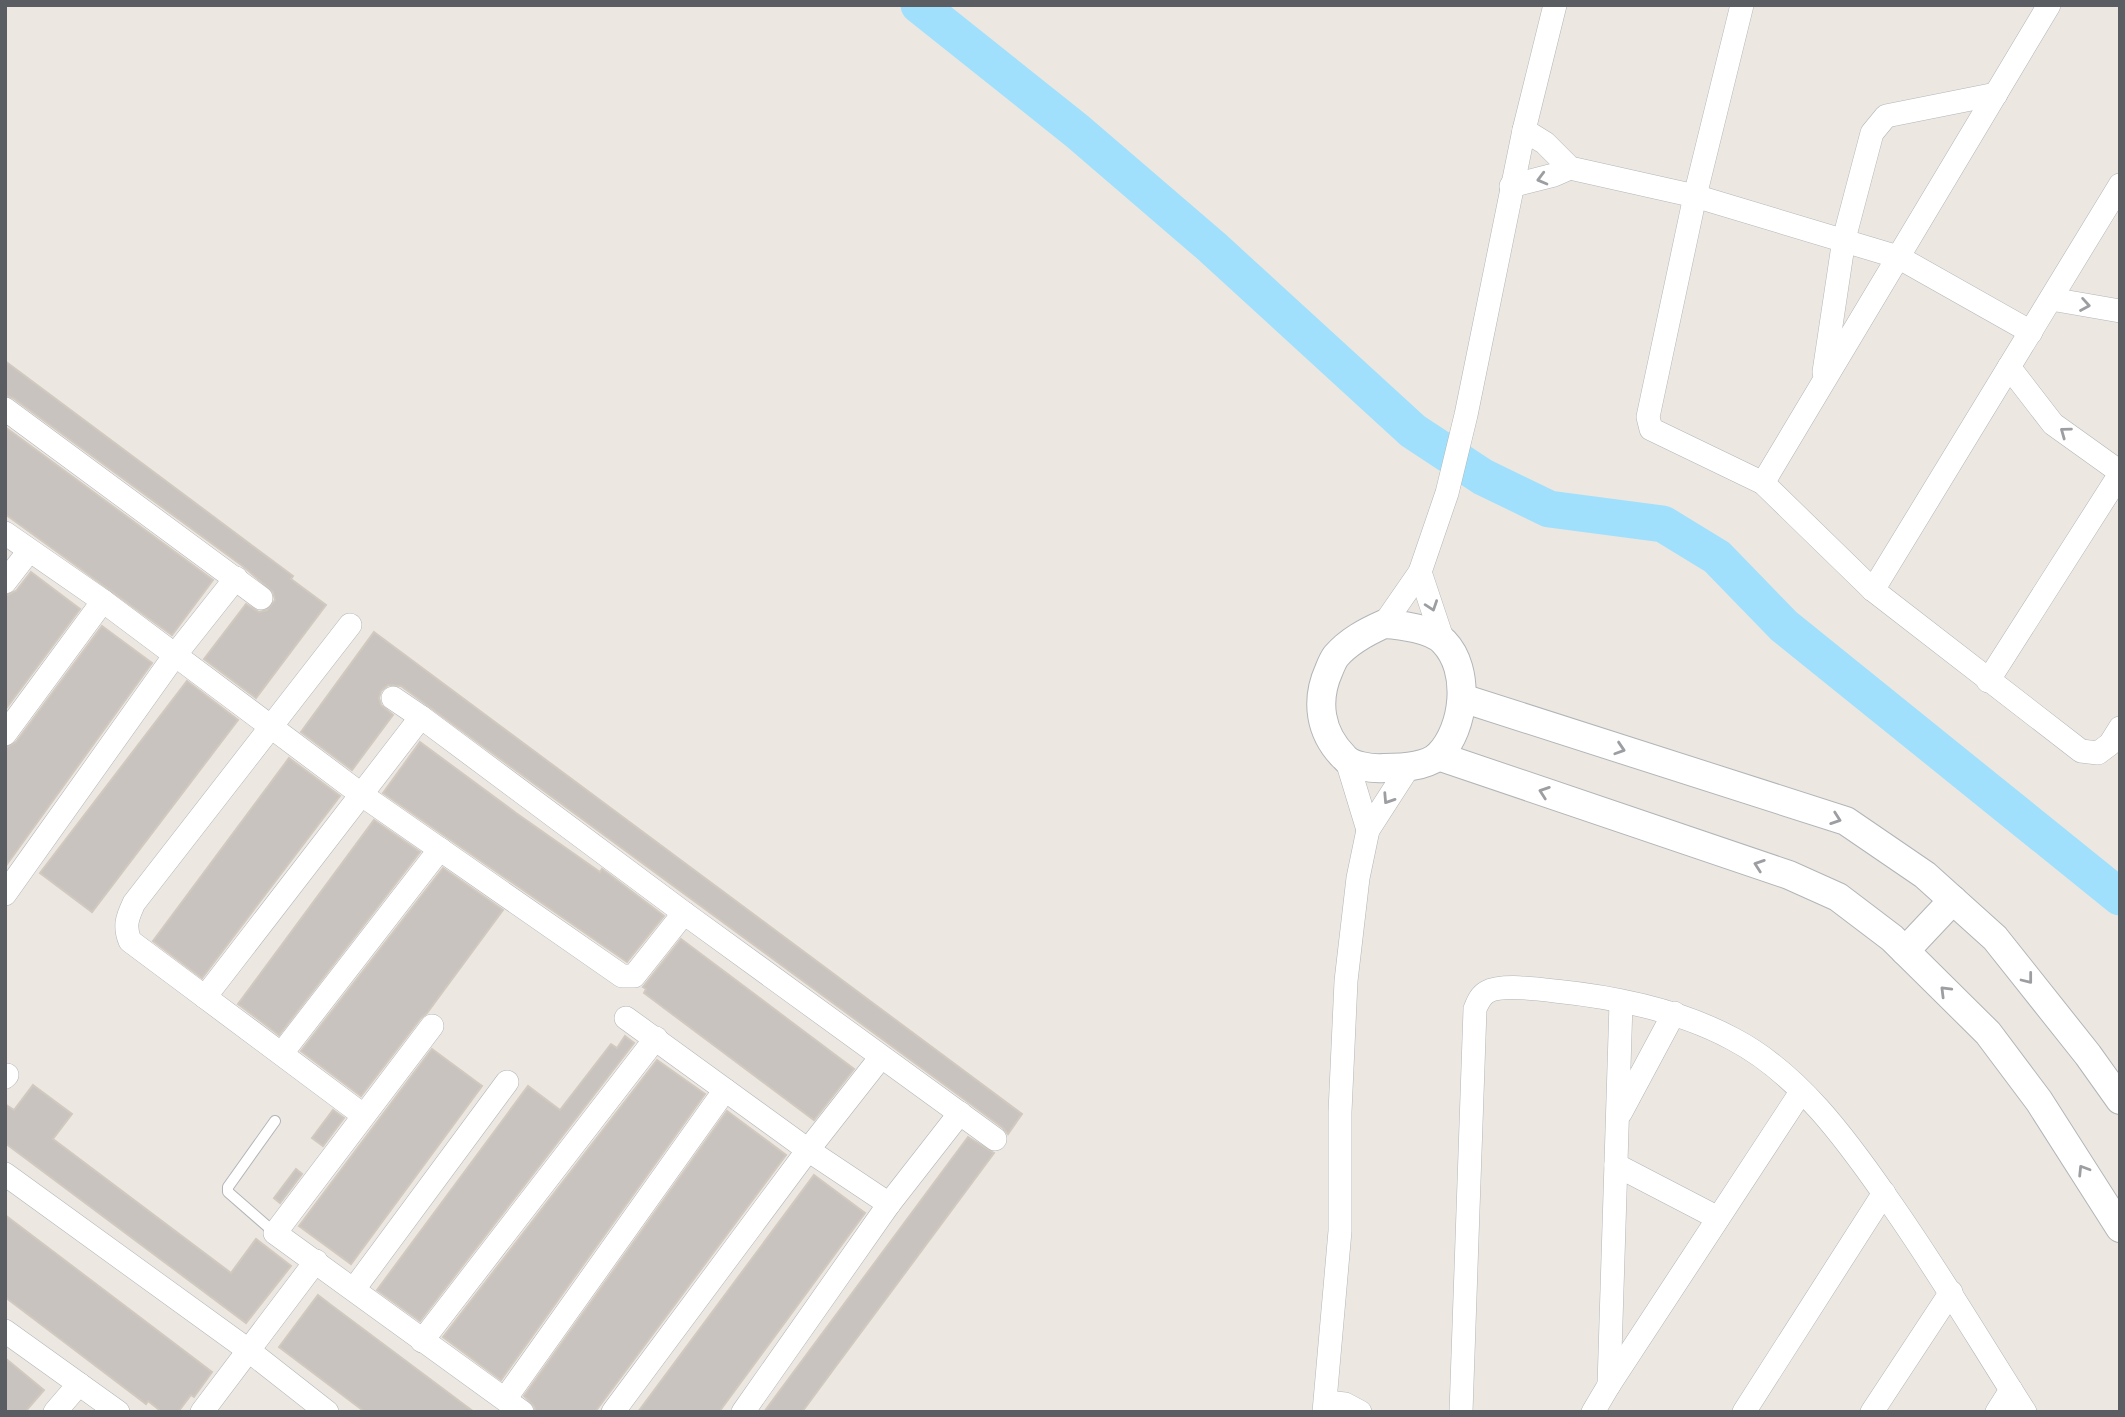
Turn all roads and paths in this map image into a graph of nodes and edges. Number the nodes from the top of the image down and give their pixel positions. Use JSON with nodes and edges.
{"nodes":[{"id":1,"x":1555,"y":5,"type":"edge"},
{"id":2,"x":1742,"y":5,"type":"edge"},
{"id":3,"x":2049,"y":5,"type":"edge"},
{"id":4,"x":1996,"y":94,"type":"junction"},
{"id":5,"x":1524,"y":130,"type":"junction"},
{"id":6,"x":1570,"y":168,"type":"junction"},
{"id":7,"x":1511,"y":186,"type":"junction"},
{"id":8,"x":2120,"y":186,"type":"edge"},
{"id":9,"x":1695,"y":196,"type":"junction"},
{"id":10,"x":1844,"y":239,"type":"junction"},
{"id":11,"x":1898,"y":257,"type":"junction"},
{"id":12,"x":2051,"y":299,"type":"junction"},
{"id":13,"x":2120,"y":311,"type":"edge"},
{"id":14,"x":2031,"y":332,"type":"junction"},
{"id":15,"x":2009,"y":367,"type":"junction"},
{"id":16,"x":1822,"y":383,"type":"junction"},
{"id":17,"x":5,"y":409,"type":"edge"},
{"id":18,"x":2120,"y":473,"type":"edge"},
{"id":19,"x":1763,"y":483,"type":"junction"},
{"id":20,"x":5,"y":533,"type":"edge"},
{"id":21,"x":29,"y":551,"type":"junction"},
{"id":22,"x":1420,"y":572,"type":"junction"},
{"id":23,"x":236,"y":578,"type":"junction"},
{"id":24,"x":5,"y":582,"type":"edge"},
{"id":25,"x":1873,"y":590,"type":"junction"},
{"id":26,"x":261,"y":598,"type":"dead end"},
{"id":27,"x":103,"y":601,"type":"junction"},
{"id":28,"x":1384,"y":624,"type":"junction"},
{"id":29,"x":350,"y":625,"type":"dead end"},
{"id":30,"x":1443,"y":640,"type":"junction"},
{"id":31,"x":175,"y":655,"type":"junction"},
{"id":32,"x":1988,"y":681,"type":"junction"},
{"id":33,"x":393,"y":698,"type":"dead end"},
{"id":34,"x":1462,"y":698,"type":"junction"},
{"id":35,"x":421,"y":717,"type":"junction"},
{"id":36,"x":270,"y":726,"type":"junction"},
{"id":37,"x":2120,"y":728,"type":"edge"},
{"id":38,"x":5,"y":734,"type":"edge"},
{"id":39,"x":1438,"y":756,"type":"junction"},
{"id":40,"x":1347,"y":761,"type":"junction"},
{"id":41,"x":1408,"y":768,"type":"junction"},
{"id":42,"x":362,"y":795,"type":"junction"},
{"id":43,"x":1368,"y":830,"type":"junction"},
{"id":44,"x":440,"y":849,"type":"junction"},
{"id":45,"x":5,"y":894,"type":"edge"},
{"id":46,"x":1953,"y":900,"type":"junction"},
{"id":47,"x":684,"y":913,"type":"junction"},
{"id":48,"x":1905,"y":951,"type":"junction"},
{"id":49,"x":205,"y":997,"type":"junction"},
{"id":50,"x":1621,"y":1003,"type":"junction"},
{"id":51,"x":1674,"y":1013,"type":"junction"},
{"id":52,"x":626,"y":1018,"type":"dead end"},
{"id":53,"x":432,"y":1026,"type":"dead end"},
{"id":54,"x":656,"y":1038,"type":"junction"},
{"id":55,"x":282,"y":1053,"type":"junction"},
{"id":56,"x":881,"y":1057,"type":"junction"},
{"id":57,"x":507,"y":1082,"type":"dead end"},
{"id":58,"x":725,"y":1090,"type":"junction"},
{"id":59,"x":1801,"y":1092,"type":"junction"},
{"id":60,"x":2120,"y":1100,"type":"edge"},
{"id":61,"x":960,"y":1113,"type":"junction"},
{"id":62,"x":363,"y":1115,"type":"junction"},
{"id":63,"x":1618,"y":1118,"type":"junction"},
{"id":64,"x":275,"y":1121,"type":"dead end"},
{"id":65,"x":995,"y":1139,"type":"dead end"},
{"id":66,"x":808,"y":1150,"type":"junction"},
{"id":67,"x":1616,"y":1165,"type":"junction"},
{"id":68,"x":5,"y":1174,"type":"edge"},
{"id":69,"x":1884,"y":1192,"type":"junction"},
{"id":70,"x":889,"y":1203,"type":"junction"},
{"id":71,"x":1718,"y":1218,"type":"junction"},
{"id":72,"x":2120,"y":1228,"type":"edge"},
{"id":73,"x":275,"y":1233,"type":"junction"},
{"id":74,"x":316,"y":1261,"type":"junction"},
{"id":75,"x":354,"y":1289,"type":"junction"},
{"id":76,"x":1951,"y":1292,"type":"junction"},
{"id":77,"x":5,"y":1331,"type":"edge"},
{"id":78,"x":422,"y":1341,"type":"junction"},
{"id":79,"x":248,"y":1350,"type":"junction"},
{"id":80,"x":79,"y":1384,"type":"junction"},
{"id":81,"x":1609,"y":1385,"type":"junction"},
{"id":82,"x":2011,"y":1390,"type":"junction"},
{"id":83,"x":513,"y":1405,"type":"edge"},
{"id":84,"x":1325,"y":1407,"type":"edge"},
{"id":85,"x":55,"y":1412,"type":"edge"},
{"id":86,"x":118,"y":1412,"type":"edge"},
{"id":87,"x":202,"y":1412,"type":"edge"},
{"id":88,"x":327,"y":1412,"type":"edge"},
{"id":89,"x":613,"y":1412,"type":"edge"},
{"id":90,"x":743,"y":1412,"type":"edge"},
{"id":91,"x":1360,"y":1412,"type":"edge"},
{"id":92,"x":1461,"y":1412,"type":"edge"},
{"id":93,"x":1593,"y":1412,"type":"edge"},
{"id":94,"x":1744,"y":1412,"type":"edge"},
{"id":95,"x":1872,"y":1412,"type":"edge"},
{"id":96,"x":1997,"y":1412,"type":"edge"},
{"id":97,"x":2025,"y":1412,"type":"edge"}],
"edges":[{"from":1,"to":5,"type":"street"},
{"from":2,"to":9,"type":"street"},
{"from":3,"to":4,"type":"street"},
{"from":4,"to":10,"type":"street"},
{"from":4,"to":11,"type":"street"},
{"from":5,"to":6,"type":"street"},
{"from":5,"to":7,"type":"street"},
{"from":6,"to":7,"type":"street","one_way":true},
{"from":6,"to":9,"type":"street"},
{"from":7,"to":22,"type":"street"},
{"from":8,"to":12,"type":"street"},
{"from":9,"to":10,"type":"street"},
{"from":9,"to":19,"type":"street"},
{"from":10,"to":11,"type":"street"},
{"from":10,"to":16,"type":"street"},
{"from":11,"to":14,"type":"street"},
{"from":11,"to":16,"type":"street"},
{"from":12,"to":13,"type":"street","one_way":true},
{"from":12,"to":14,"type":"street"},
{"from":14,"to":15,"type":"street"},
{"from":18,"to":15,"type":"street","one_way":true},
{"from":15,"to":25,"type":"street"},
{"from":16,"to":19,"type":"street"},
{"from":17,"to":23,"type":"street"},
{"from":18,"to":32,"type":"street"},
{"from":19,"to":25,"type":"street"},
{"from":20,"to":21,"type":"street"},
{"from":21,"to":24,"type":"street"},
{"from":21,"to":27,"type":"street"},
{"from":22,"to":28,"type":"street"},
{"from":22,"to":30,"type":"street","one_way":true},
{"from":23,"to":26,"type":"street"},
{"from":23,"to":31,"type":"street"},
{"from":25,"to":32,"type":"street"},
{"from":27,"to":31,"type":"street"},
{"from":27,"to":38,"type":"street"},
{"from":28,"to":30,"type":"street"},
{"from":28,"to":40,"type":"street"},
{"from":29,"to":36,"type":"street"},
{"from":30,"to":34,"type":"street"},
{"from":31,"to":36,"type":"street"},
{"from":31,"to":45,"type":"street"},
{"from":32,"to":37,"type":"street"},
{"from":33,"to":35,"type":"street"},
{"from":34,"to":39,"type":"street"},
{"from":34,"to":46,"type":"street","one_way":true},
{"from":35,"to":42,"type":"street"},
{"from":35,"to":47,"type":"street"},
{"from":36,"to":42,"type":"street"},
{"from":36,"to":49,"type":"street"},
{"from":39,"to":41,"type":"street"},
{"from":48,"to":39,"type":"street","one_way":true},
{"from":40,"to":41,"type":"street"},
{"from":40,"to":43,"type":"street"},
{"from":41,"to":43,"type":"street","one_way":true},
{"from":42,"to":44,"type":"street"},
{"from":42,"to":49,"type":"street"},
{"from":43,"to":84,"type":"street"},
{"from":44,"to":47,"type":"street"},
{"from":44,"to":55,"type":"street"},
{"from":46,"to":48,"type":"street"},
{"from":46,"to":60,"type":"street","one_way":true},
{"from":47,"to":56,"type":"street"},
{"from":72,"to":48,"type":"street","one_way":true},
{"from":49,"to":55,"type":"street"},
{"from":50,"to":51,"type":"street"},
{"from":50,"to":63,"type":"street"},
{"from":50,"to":92,"type":"street"},
{"from":51,"to":59,"type":"street"},
{"from":51,"to":63,"type":"street"},
{"from":52,"to":54,"type":"street"},
{"from":53,"to":62,"type":"street"},
{"from":54,"to":58,"type":"street"},
{"from":54,"to":78,"type":"street"},
{"from":55,"to":62,"type":"street"},
{"from":56,"to":61,"type":"street"},
{"from":56,"to":66,"type":"street"},
{"from":57,"to":75,"type":"street"},
{"from":58,"to":66,"type":"street"},
{"from":58,"to":83,"type":"street"},
{"from":59,"to":69,"type":"street"},
{"from":59,"to":71,"type":"street"},
{"from":61,"to":65,"type":"street"},
{"from":61,"to":70,"type":"street"},
{"from":62,"to":73,"type":"street"},
{"from":63,"to":67,"type":"street"},
{"from":64,"to":73,"type":"lane"},
{"from":66,"to":70,"type":"street"},
{"from":66,"to":89,"type":"street"},
{"from":67,"to":71,"type":"street"},
{"from":67,"to":81,"type":"street"},
{"from":68,"to":79,"type":"street"},
{"from":69,"to":76,"type":"street"},
{"from":69,"to":94,"type":"street"},
{"from":70,"to":90,"type":"street"},
{"from":71,"to":81,"type":"street"},
{"from":73,"to":74,"type":"street"},
{"from":74,"to":75,"type":"street"},
{"from":74,"to":79,"type":"street"},
{"from":75,"to":78,"type":"street"},
{"from":76,"to":82,"type":"street"},
{"from":76,"to":95,"type":"street"},
{"from":77,"to":80,"type":"street"},
{"from":78,"to":83,"type":"street"},
{"from":79,"to":87,"type":"street"},
{"from":79,"to":88,"type":"street"},
{"from":80,"to":85,"type":"street"},
{"from":80,"to":86,"type":"street"},
{"from":81,"to":93,"type":"street"},
{"from":82,"to":96,"type":"street"},
{"from":82,"to":97,"type":"street"},
{"from":84,"to":91,"type":"street"}]}
